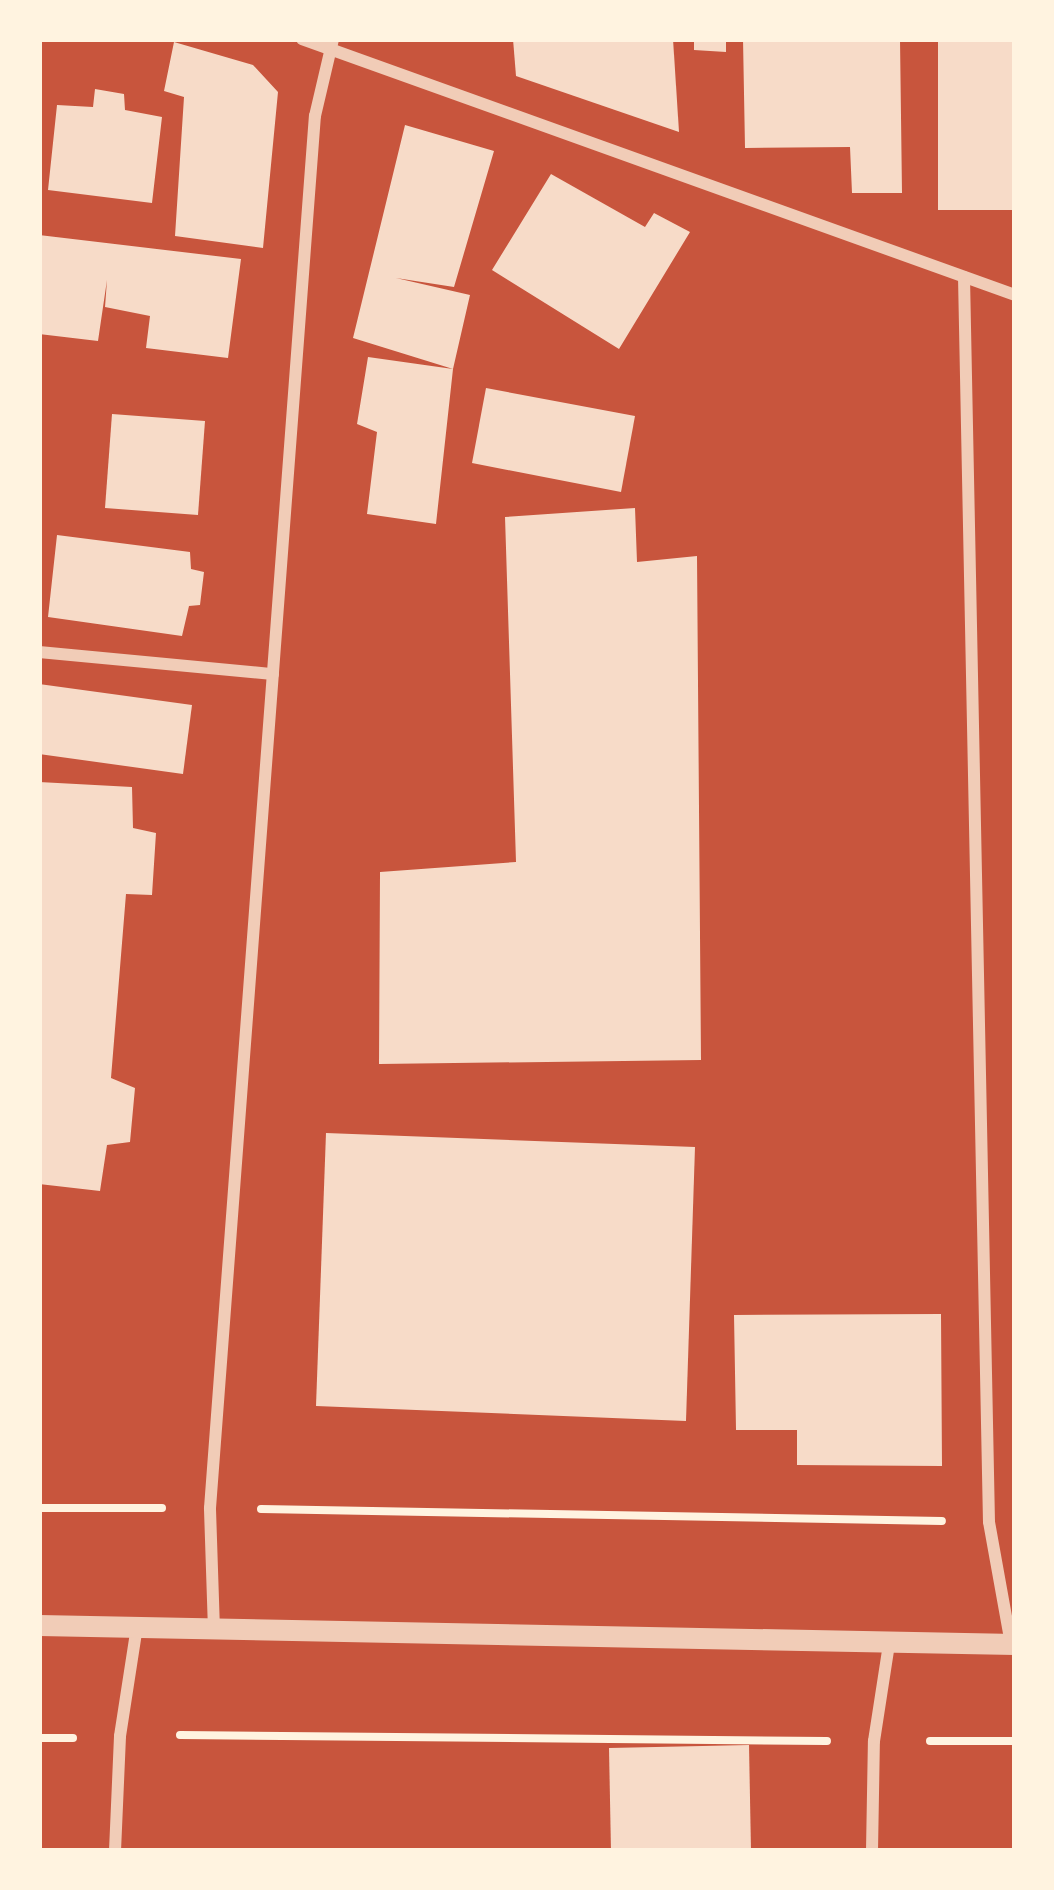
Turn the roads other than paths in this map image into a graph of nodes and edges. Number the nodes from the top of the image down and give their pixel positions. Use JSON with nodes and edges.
{"nodes":[{"id":1,"x":302,"y":39,"type":"edge"},
{"id":2,"x":332,"y":44,"type":"edge"},
{"id":3,"x":964,"y":277,"type":"junction"},
{"id":4,"x":1015,"y":295,"type":"edge"},
{"id":5,"x":39,"y":652,"type":"edge"},
{"id":6,"x":273,"y":674,"type":"junction"},
{"id":7,"x":39,"y":1625,"type":"edge"},
{"id":8,"x":137,"y":1625,"type":"junction"},
{"id":9,"x":214,"y":1630,"type":"junction"},
{"id":10,"x":889,"y":1644,"type":"junction"},
{"id":11,"x":1013,"y":1644,"type":"edge"},
{"id":12,"x":115,"y":1851,"type":"edge"},
{"id":13,"x":872,"y":1851,"type":"edge"}],
"edges":[{"from":1,"to":2,"type":"street"},
{"from":2,"to":3,"type":"street"},
{"from":2,"to":6,"type":"street"},
{"from":3,"to":4,"type":"street"},
{"from":3,"to":11,"type":"street"},
{"from":5,"to":6,"type":"street"},
{"from":6,"to":9,"type":"street"},
{"from":7,"to":8,"type":"street"},
{"from":8,"to":9,"type":"street"},
{"from":8,"to":12,"type":"street"},
{"from":9,"to":10,"type":"street"},
{"from":10,"to":11,"type":"street"},
{"from":10,"to":13,"type":"street"}]}
